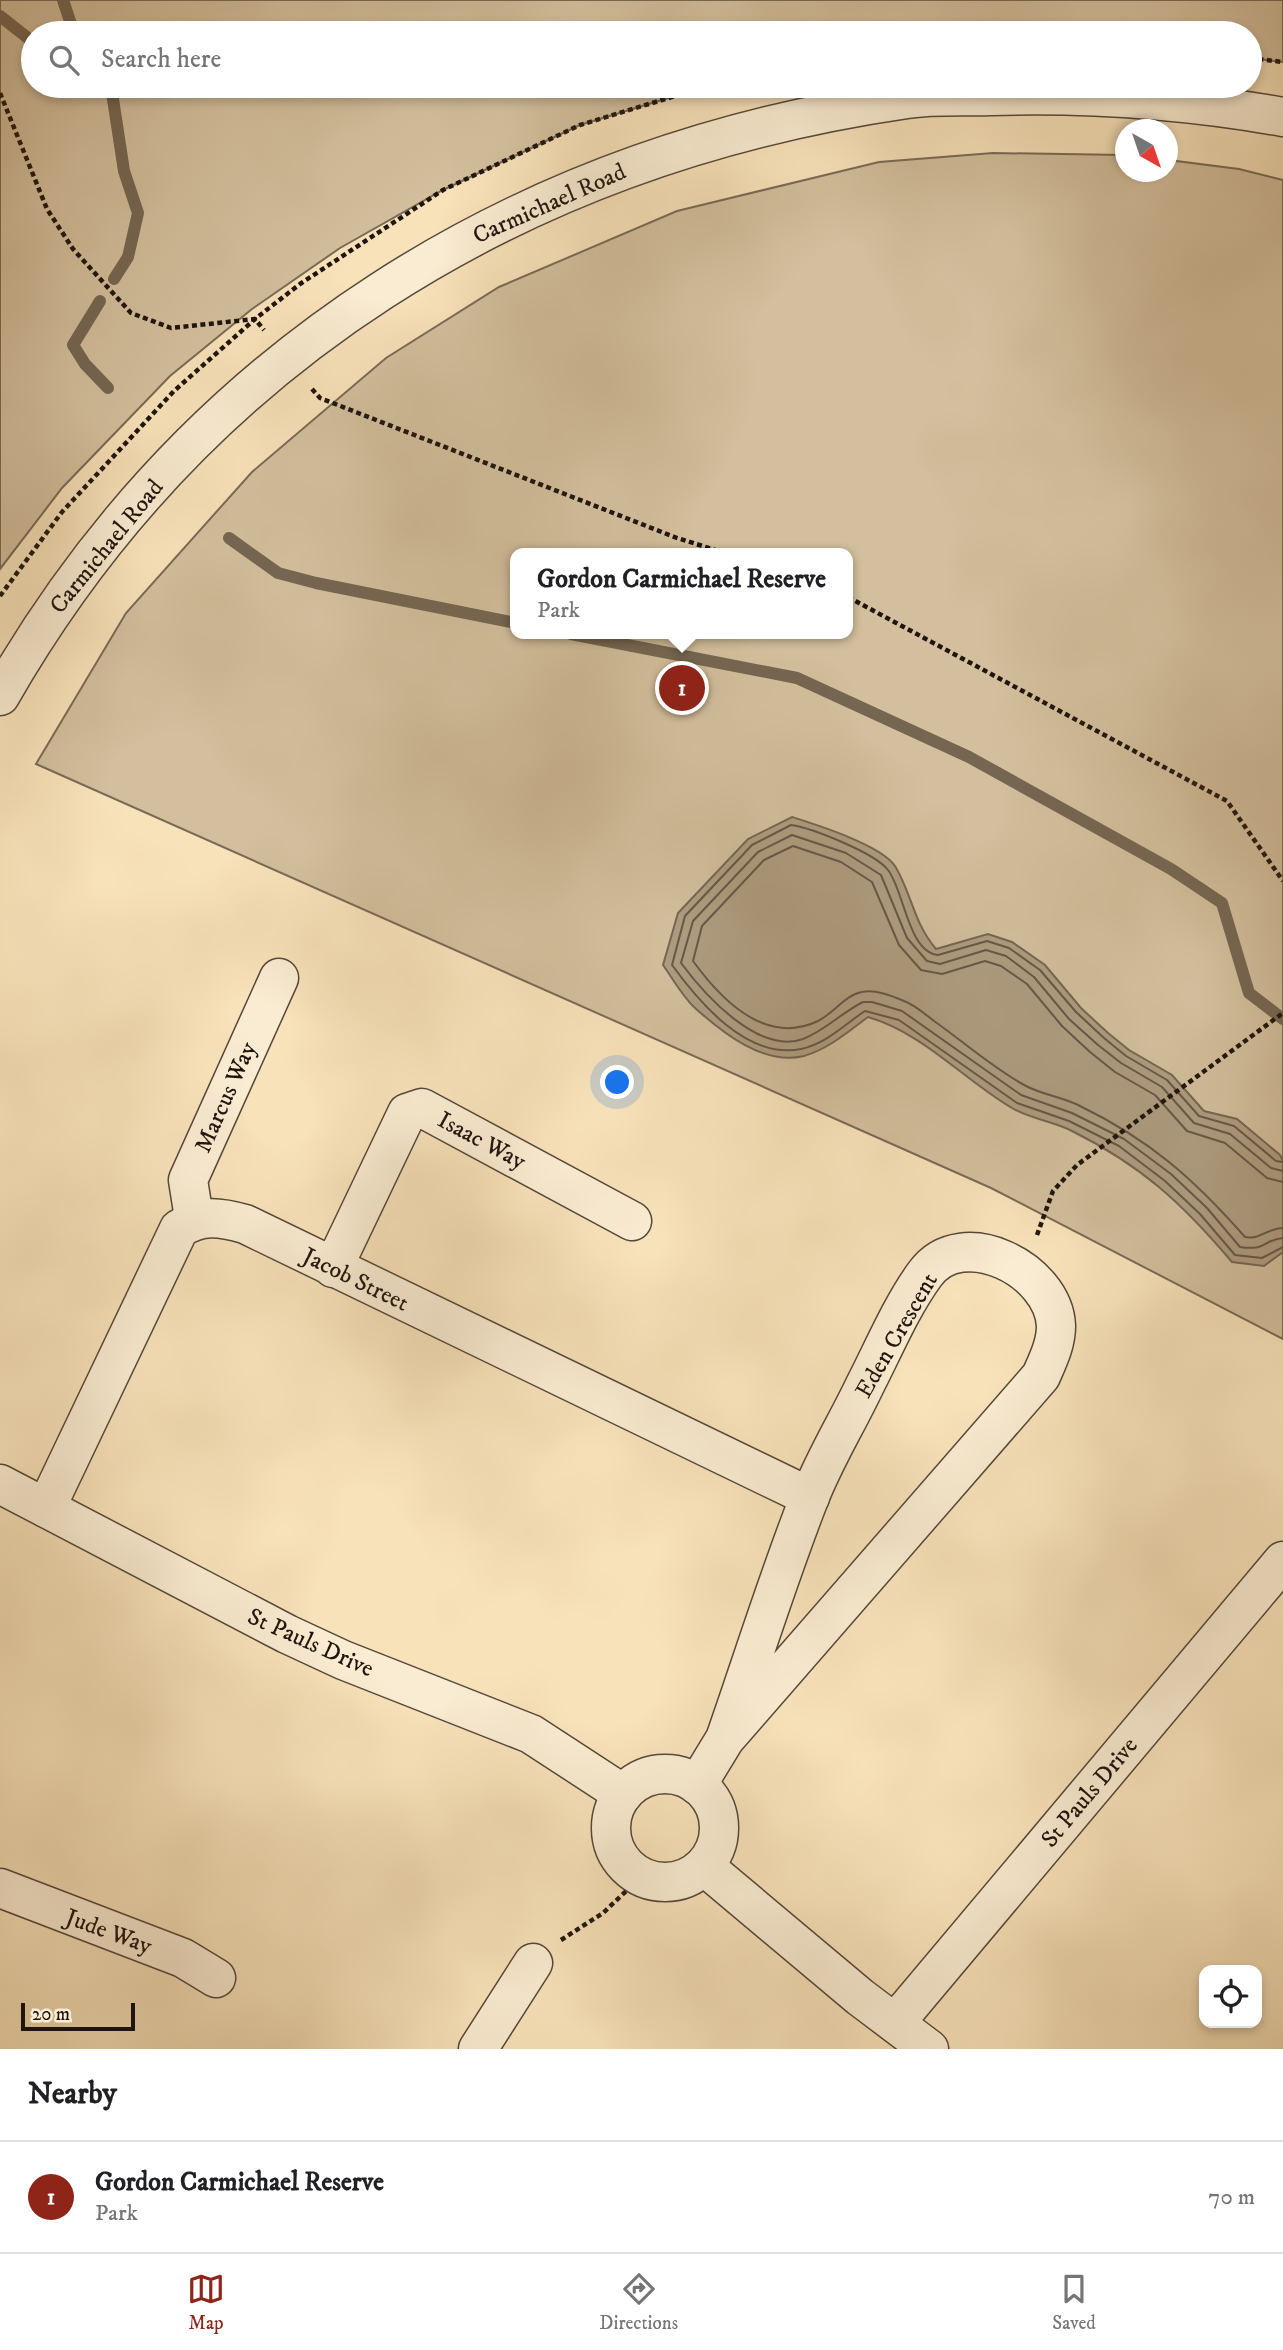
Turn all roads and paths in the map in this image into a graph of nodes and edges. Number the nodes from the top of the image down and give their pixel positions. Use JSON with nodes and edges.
{"nodes":[{"id":1,"x":1262,"y":59,"type":"edge"},
{"id":2,"x":1283,"y":62,"type":"edge"},
{"id":3,"x":0,"y":93,"type":"edge"},
{"id":4,"x":971,"y":98,"type":"edge"},
{"id":5,"x":1130,"y":98,"type":"edge"},
{"id":6,"x":1283,"y":117,"type":"edge"},
{"id":7,"x":255,"y":319,"type":"dead end"},
{"id":8,"x":320,"y":398,"type":"dead end"},
{"id":9,"x":709,"y":548,"type":"edge"},
{"id":10,"x":853,"y":600,"type":"edge"},
{"id":11,"x":0,"y":696,"type":"edge"},
{"id":12,"x":1283,"y":881,"type":"edge"},
{"id":13,"x":279,"y":978,"type":"dead end"},
{"id":14,"x":1283,"y":1013,"type":"edge"},
{"id":15,"x":1077,"y":1165,"type":"dead end"},
{"id":16,"x":194,"y":1219,"type":"junction"},
{"id":17,"x":632,"y":1222,"type":"dead end"},
{"id":18,"x":333,"y":1268,"type":"junction"},
{"id":19,"x":0,"y":1484,"type":"edge"},
{"id":20,"x":810,"y":1497,"type":"junction"},
{"id":21,"x":46,"y":1508,"type":"junction"},
{"id":22,"x":1283,"y":1561,"type":"edge"},
{"id":23,"x":725,"y":1739,"type":"junction"},
{"id":24,"x":697,"y":1785,"type":"junction"},
{"id":25,"x":623,"y":1794,"type":"junction"},
{"id":26,"x":704,"y":1866,"type":"junction"},
{"id":27,"x":641,"y":1877,"type":"junction"},
{"id":28,"x":0,"y":1888,"type":"edge"},
{"id":29,"x":533,"y":1962,"type":"joint"},
{"id":30,"x":216,"y":1978,"type":"dead end"},
{"id":31,"x":895,"y":2023,"type":"junction"},
{"id":32,"x":478,"y":2049,"type":"edge"},
{"id":33,"x":929,"y":2049,"type":"edge"}],
"edges":[{"from":1,"to":2,"type":"path"},
{"from":3,"to":7,"type":"path"},
{"from":4,"to":11,"type":"street","name":"Carmichael Road"},
{"from":5,"to":6,"type":"street","name":"Carmichael Road"},
{"from":8,"to":9,"type":"path"},
{"from":10,"to":12,"type":"path"},
{"from":13,"to":16,"type":"street","name":"Marcus Way"},
{"from":14,"to":15,"type":"path"},
{"from":16,"to":18,"type":"street","name":"Jacob Street"},
{"from":16,"to":21,"type":"street"},
{"from":17,"to":18,"type":"street","name":"Isaac Way"},
{"from":18,"to":20,"type":"street","name":"Jacob Street"},
{"from":19,"to":21,"type":"street","name":"St Pauls Drive"},
{"from":20,"to":23,"type":"street","name":"Eden Crescent"},
{"from":20,"to":23,"type":"street","name":"Eden Crescent"},
{"from":21,"to":25,"type":"street","name":"St Pauls Drive"},
{"from":22,"to":31,"type":"street","name":"St Pauls Drive"},
{"from":23,"to":24,"type":"street","name":"Eden Crescent"},
{"from":24,"to":25,"type":"street"},
{"from":24,"to":26,"type":"street"},
{"from":25,"to":27,"type":"street"},
{"from":26,"to":27,"type":"street"},
{"from":26,"to":31,"type":"street"},
{"from":27,"to":29,"type":"path"},
{"from":28,"to":30,"type":"street","name":"Jude Way"},
{"from":29,"to":32,"type":"street"},
{"from":31,"to":33,"type":"street"}]}
